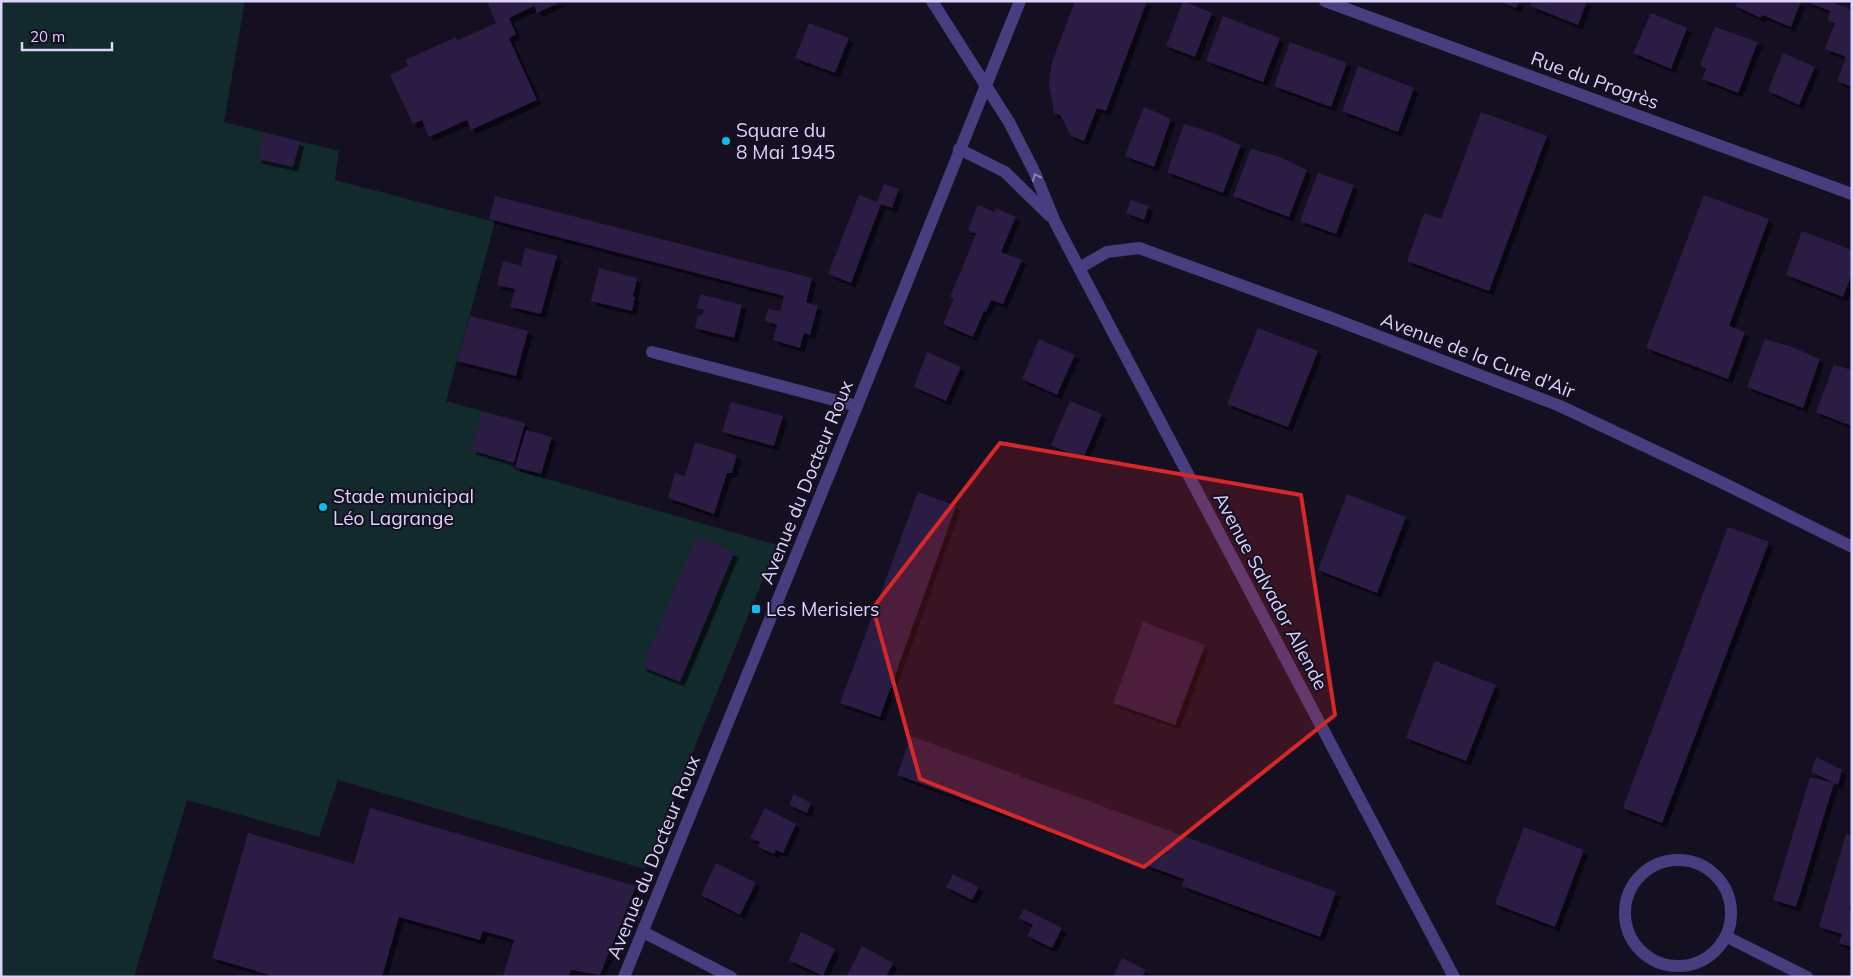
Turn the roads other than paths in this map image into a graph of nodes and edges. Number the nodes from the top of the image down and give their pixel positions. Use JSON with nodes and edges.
{"nodes":[{"id":1,"x":932,"y":1,"type":"edge"},
{"id":2,"x":1020,"y":1,"type":"edge"},
{"id":3,"x":1325,"y":1,"type":"edge"},
{"id":4,"x":985,"y":85,"type":"junction"},
{"id":5,"x":960,"y":149,"type":"junction"},
{"id":6,"x":1852,"y":194,"type":"edge"},
{"id":7,"x":1055,"y":222,"type":"junction"},
{"id":8,"x":1079,"y":268,"type":"junction"},
{"id":9,"x":652,"y":352,"type":"dead end"},
{"id":10,"x":857,"y":406,"type":"junction"},
{"id":11,"x":1852,"y":548,"type":"edge"},
{"id":12,"x":643,"y":932,"type":"junction"},
{"id":13,"x":1727,"y":937,"type":"junction"},
{"id":14,"x":624,"y":977,"type":"edge"},
{"id":15,"x":731,"y":977,"type":"edge"},
{"id":16,"x":1454,"y":977,"type":"edge"},
{"id":17,"x":1806,"y":977,"type":"edge"}],
"edges":[{"from":1,"to":4,"type":"street","name":"Avenue Salvador Allende"},
{"from":2,"to":4,"type":"street","name":"Avenue du Docteur Roux"},
{"from":3,"to":6,"type":"street","name":"Rue du Progrès"},
{"from":4,"to":5,"type":"street","name":"Avenue du Docteur Roux"},
{"from":7,"to":4,"type":"street","name":"Avenue Salvador Allende","one_way":true},
{"from":5,"to":7,"type":"street","name":"Avenue Salvador Allende"},
{"from":5,"to":10,"type":"street","name":"Avenue du Docteur Roux"},
{"from":7,"to":8,"type":"street","name":"Avenue Salvador Allende"},
{"from":8,"to":11,"type":"street","name":"Avenue de la Cure d'Air"},
{"from":8,"to":16,"type":"street","name":"Avenue Salvador Allende"},
{"from":9,"to":10,"type":"street"},
{"from":10,"to":12,"type":"street","name":"Avenue du Docteur Roux"},
{"from":12,"to":14,"type":"street","name":"Avenue du Docteur Roux"},
{"from":12,"to":15,"type":"street"},
{"from":13,"to":13,"type":"street"},
{"from":13,"to":17,"type":"street"}]}
